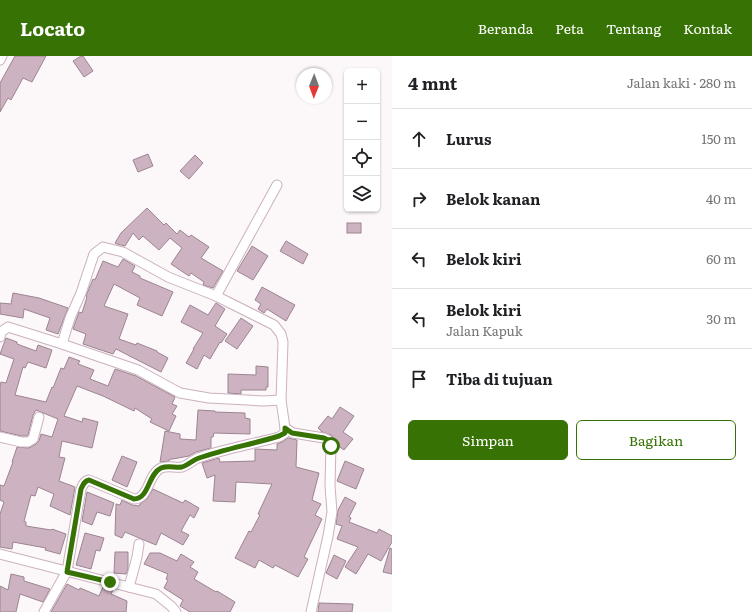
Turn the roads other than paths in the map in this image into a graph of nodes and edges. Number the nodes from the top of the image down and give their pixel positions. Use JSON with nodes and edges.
{"nodes":[{"id":1,"x":2,"y":56,"type":"edge"},
{"id":2,"x":0,"y":60,"type":"edge"},
{"id":3,"x":277,"y":185,"type":"dead end"},
{"id":4,"x":216,"y":296,"type":"junction"},
{"id":5,"x":0,"y":337,"type":"edge"},
{"id":6,"x":62,"y":344,"type":"junction"},
{"id":7,"x":281,"y":400,"type":"junction"},
{"id":8,"x":39,"y":417,"type":"dead end"},
{"id":9,"x":285,"y":428,"type":"junction"},
{"id":10,"x":0,"y":437,"type":"edge"},
{"id":11,"x":139,"y":544,"type":"dead end"},
{"id":12,"x":0,"y":554,"type":"edge"},
{"id":13,"x":67,"y":572,"type":"junction"},
{"id":14,"x":129,"y":587,"type":"junction"},
{"id":15,"x":44,"y":612,"type":"edge"},
{"id":16,"x":176,"y":612,"type":"edge"},
{"id":17,"x":311,"y":612,"type":"edge"}],
"edges":[{"from":1,"to":2,"type":"street"},
{"from":3,"to":4,"type":"street"},
{"from":4,"to":6,"type":"street"},
{"from":4,"to":7,"type":"street"},
{"from":5,"to":6,"type":"street"},
{"from":6,"to":7,"type":"street"},
{"from":7,"to":9,"type":"street"},
{"from":8,"to":10,"type":"street"},
{"from":9,"to":13,"type":"street"},
{"from":9,"to":17,"type":"street"},
{"from":11,"to":14,"type":"street"},
{"from":12,"to":13,"type":"street"},
{"from":13,"to":14,"type":"street"},
{"from":13,"to":15,"type":"street"},
{"from":14,"to":16,"type":"street"}]}
